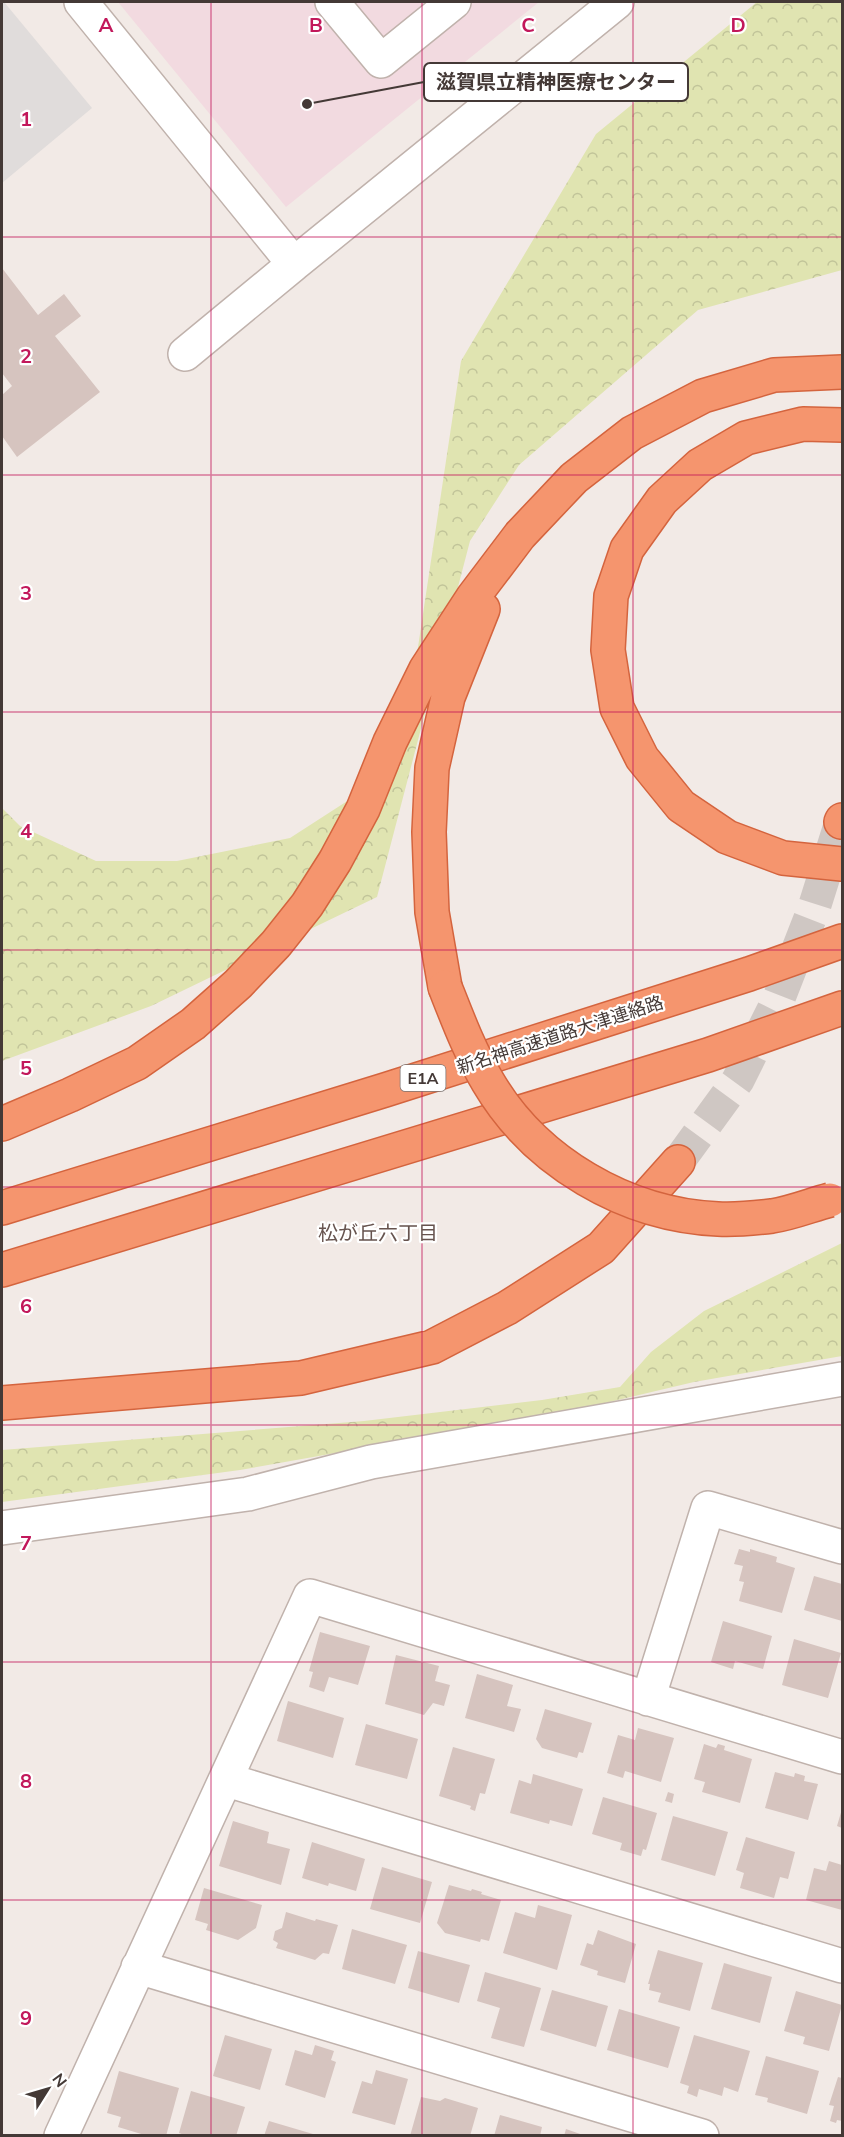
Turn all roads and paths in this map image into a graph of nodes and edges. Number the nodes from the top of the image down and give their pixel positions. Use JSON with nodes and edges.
{"nodes":[{"id":1,"x":81,"y":2,"type":"edge"},
{"id":2,"x":332,"y":2,"type":"edge"},
{"id":3,"x":454,"y":2,"type":"edge"},
{"id":4,"x":617,"y":2,"type":"edge"},
{"id":5,"x":294,"y":264,"type":"junction"},
{"id":6,"x":185,"y":354,"type":"dead end"},
{"id":7,"x":843,"y":372,"type":"edge"},
{"id":8,"x":843,"y":425,"type":"edge"},
{"id":9,"x":520,"y":535,"type":"junction"},
{"id":10,"x":843,"y":864,"type":"edge"},
{"id":11,"x":843,"y":941,"type":"edge"},
{"id":12,"x":843,"y":1008,"type":"edge"},
{"id":13,"x":2,"y":1124,"type":"edge"},
{"id":14,"x":678,"y":1162,"type":"tunnel mouth"},
{"id":15,"x":836,"y":1198,"type":"edge"},
{"id":16,"x":2,"y":1208,"type":"edge"},
{"id":17,"x":2,"y":1270,"type":"edge"},
{"id":18,"x":843,"y":1379,"type":"edge"},
{"id":19,"x":2,"y":1403,"type":"edge"},
{"id":20,"x":2,"y":1528,"type":"edge"},
{"id":21,"x":843,"y":1547,"type":"edge"},
{"id":22,"x":648,"y":1699,"type":"junction"},
{"id":23,"x":843,"y":1757,"type":"edge"},
{"id":24,"x":227,"y":1780,"type":"junction"},
{"id":25,"x":843,"y":1966,"type":"edge"},
{"id":26,"x":138,"y":1967,"type":"junction"},
{"id":27,"x":61,"y":2136,"type":"edge"},
{"id":28,"x":702,"y":2136,"type":"edge"}],
"edges":[{"from":1,"to":5,"type":"street"},
{"from":2,"to":3,"type":"street"},
{"from":4,"to":5,"type":"street"},
{"from":5,"to":6,"type":"street"},
{"from":7,"to":9,"type":"highway"},
{"from":8,"to":10,"type":"highway"},
{"from":9,"to":13,"type":"highway"},
{"from":9,"to":15,"type":"highway","bridge":true},
{"from":11,"to":16,"type":"highway","name":"新名神高速道路大津連絡路","number":"E1A"},
{"from":12,"to":17,"type":"highway"},
{"from":14,"to":19,"type":"highway"},
{"from":18,"to":20,"type":"street"},
{"from":21,"to":22,"type":"street"},
{"from":22,"to":23,"type":"street"},
{"from":22,"to":24,"type":"street"},
{"from":24,"to":25,"type":"street"},
{"from":24,"to":26,"type":"street"},
{"from":26,"to":27,"type":"street"},
{"from":26,"to":28,"type":"street"}]}
